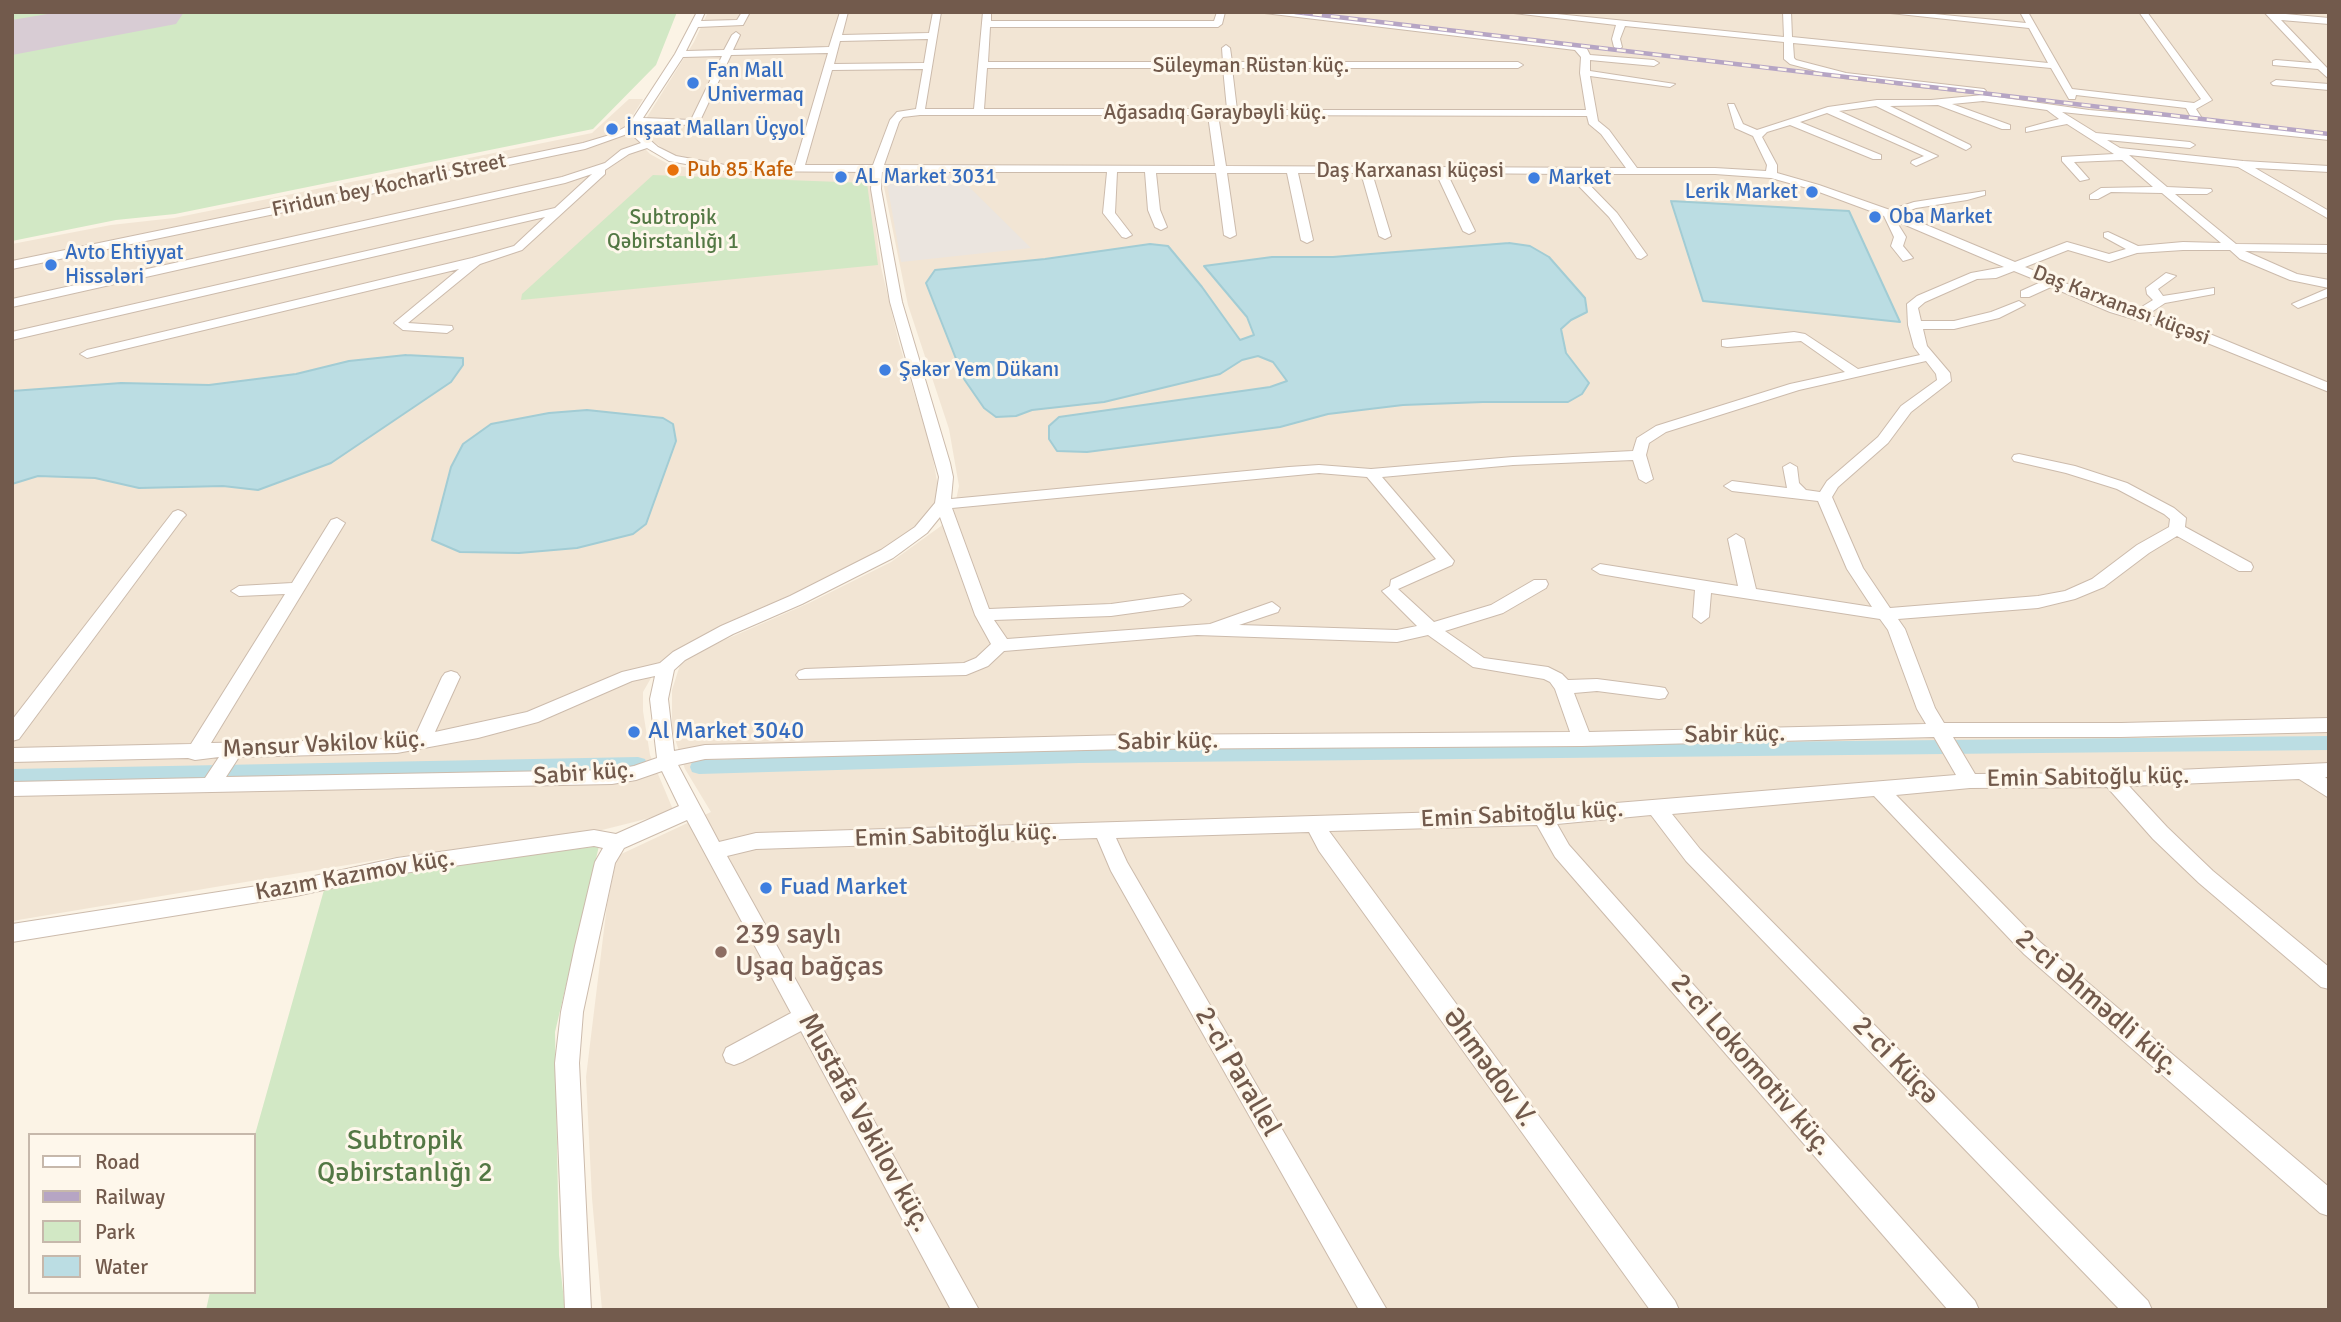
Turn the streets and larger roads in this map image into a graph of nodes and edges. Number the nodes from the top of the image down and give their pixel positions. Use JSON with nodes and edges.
{"nodes":[{"id":1,"x":701,"y":12,"type":"edge"},
{"id":2,"x":746,"y":12,"type":"edge"},
{"id":3,"x":844,"y":12,"type":"edge"},
{"id":4,"x":937,"y":12,"type":"edge"},
{"id":5,"x":987,"y":12,"type":"edge"},
{"id":6,"x":1221,"y":12,"type":"edge"},
{"id":7,"x":1260,"y":12,"type":"edge"},
{"id":8,"x":1306,"y":12,"type":"edge"},
{"id":9,"x":1509,"y":12,"type":"edge"},
{"id":10,"x":1634,"y":12,"type":"edge"},
{"id":11,"x":1787,"y":12,"type":"edge"},
{"id":12,"x":1885,"y":12,"type":"edge"},
{"id":13,"x":2024,"y":12,"type":"edge"},
{"id":14,"x":2143,"y":12,"type":"edge"},
{"id":15,"x":1907,"y":13,"type":"edge"},
{"id":16,"x":1555,"y":15,"type":"edge"},
{"id":17,"x":2270,"y":15,"type":"edge"},
{"id":18,"x":1381,"y":16,"type":"edge"},
{"id":19,"x":1267,"y":17,"type":"edge"},
{"id":20,"x":2329,"y":21,"type":"edge"},
{"id":21,"x":695,"y":24,"type":"junction"},
{"id":22,"x":987,"y":24,"type":"junction"},
{"id":23,"x":1621,"y":24,"type":"junction"},
{"id":24,"x":1632,"y":25,"type":"junction"},
{"id":25,"x":2032,"y":26,"type":"junction"},
{"id":26,"x":736,"y":35,"type":"dead end"},
{"id":27,"x":934,"y":36,"type":"junction"},
{"id":28,"x":838,"y":38,"type":"junction"},
{"id":29,"x":1556,"y":40,"type":"dead end"},
{"id":30,"x":1788,"y":41,"type":"junction"},
{"id":31,"x":1618,"y":47,"type":"dead end"},
{"id":32,"x":1226,"y":48,"type":"dead end"},
{"id":33,"x":835,"y":50,"type":"junction"},
{"id":34,"x":729,"y":53,"type":"junction"},
{"id":35,"x":680,"y":54,"type":"junction"},
{"id":36,"x":1586,"y":57,"type":"junction"},
{"id":37,"x":1654,"y":62,"type":"dead end"},
{"id":38,"x":2276,"y":63,"type":"dead end"},
{"id":39,"x":983,"y":65,"type":"junction"},
{"id":40,"x":1498,"y":65,"type":"junction"},
{"id":41,"x":1518,"y":65,"type":"dead end"},
{"id":42,"x":929,"y":66,"type":"junction"},
{"id":43,"x":1228,"y":66,"type":"junction"},
{"id":44,"x":2054,"y":66,"type":"junction"},
{"id":45,"x":830,"y":67,"type":"junction"},
{"id":46,"x":2321,"y":67,"type":"junction"},
{"id":47,"x":1585,"y":73,"type":"junction"},
{"id":48,"x":2329,"y":76,"type":"edge"},
{"id":49,"x":1504,"y":80,"type":"dead end"},
{"id":50,"x":2276,"y":83,"type":"dead end"},
{"id":51,"x":1670,"y":84,"type":"dead end"},
{"id":52,"x":2329,"y":87,"type":"edge"},
{"id":53,"x":1844,"y":93,"type":"dead end"},
{"id":54,"x":1877,"y":103,"type":"junction"},
{"id":55,"x":1941,"y":103,"type":"junction"},
{"id":56,"x":1731,"y":106,"type":"dead end"},
{"id":57,"x":1849,"y":106,"type":"junction"},
{"id":58,"x":2045,"y":107,"type":"junction"},
{"id":59,"x":1828,"y":110,"type":"junction"},
{"id":60,"x":920,"y":112,"type":"junction"},
{"id":61,"x":979,"y":112,"type":"junction"},
{"id":62,"x":1213,"y":113,"type":"junction"},
{"id":63,"x":1232,"y":113,"type":"junction"},
{"id":64,"x":1591,"y":113,"type":"junction"},
{"id":65,"x":2196,"y":114,"type":"junction"},
{"id":66,"x":1789,"y":121,"type":"junction"},
{"id":67,"x":2068,"y":121,"type":"junction"},
{"id":68,"x":634,"y":125,"type":"junction"},
{"id":69,"x":2006,"y":127,"type":"dead end"},
{"id":70,"x":2030,"y":130,"type":"dead end"},
{"id":71,"x":2329,"y":131,"type":"edge"},
{"id":72,"x":1758,"y":134,"type":"junction"},
{"id":73,"x":2314,"y":135,"type":"junction"},
{"id":74,"x":2096,"y":136,"type":"junction"},
{"id":75,"x":2329,"y":137,"type":"edge"},
{"id":76,"x":648,"y":144,"type":"junction"},
{"id":77,"x":2198,"y":146,"type":"dead end"},
{"id":78,"x":1966,"y":147,"type":"dead end"},
{"id":79,"x":2328,"y":150,"type":"edge"},
{"id":80,"x":2121,"y":154,"type":"junction"},
{"id":81,"x":1877,"y":157,"type":"dead end"},
{"id":82,"x":1916,"y":163,"type":"dead end"},
{"id":83,"x":2241,"y":164,"type":"junction"},
{"id":84,"x":609,"y":165,"type":"junction"},
{"id":85,"x":799,"y":169,"type":"junction"},
{"id":86,"x":2329,"y":169,"type":"edge"},
{"id":87,"x":877,"y":170,"type":"junction"},
{"id":88,"x":1112,"y":171,"type":"junction"},
{"id":89,"x":1150,"y":171,"type":"junction"},
{"id":90,"x":1221,"y":171,"type":"junction"},
{"id":91,"x":1292,"y":171,"type":"junction"},
{"id":92,"x":1367,"y":171,"type":"junction"},
{"id":93,"x":1440,"y":171,"type":"junction"},
{"id":94,"x":1570,"y":171,"type":"junction"},
{"id":95,"x":1633,"y":171,"type":"junction"},
{"id":96,"x":1771,"y":175,"type":"junction"},
{"id":97,"x":2084,"y":180,"type":"dead end"},
{"id":98,"x":2166,"y":190,"type":"junction"},
{"id":99,"x":2207,"y":191,"type":"dead end"},
{"id":100,"x":1981,"y":193,"type":"dead end"},
{"id":101,"x":2094,"y":197,"type":"dead end"},
{"id":102,"x":557,"y":211,"type":"junction"},
{"id":103,"x":1890,"y":214,"type":"junction"},
{"id":104,"x":2329,"y":216,"type":"edge"},
{"id":105,"x":1161,"y":227,"type":"dead end"},
{"id":106,"x":1469,"y":231,"type":"dead end"},
{"id":107,"x":1126,"y":234,"type":"dead end"},
{"id":108,"x":1230,"y":235,"type":"dead end"},
{"id":109,"x":2108,"y":235,"type":"dead end"},
{"id":110,"x":1385,"y":236,"type":"dead end"},
{"id":111,"x":1307,"y":240,"type":"dead end"},
{"id":112,"x":2235,"y":247,"type":"junction"},
{"id":113,"x":2329,"y":249,"type":"edge"},
{"id":114,"x":2136,"y":250,"type":"junction"},
{"id":115,"x":1641,"y":255,"type":"dead end"},
{"id":116,"x":1908,"y":258,"type":"dead end"},
{"id":117,"x":476,"y":261,"type":"junction"},
{"id":118,"x":12,"y":265,"type":"edge"},
{"id":119,"x":2013,"y":265,"type":"junction"},
{"id":120,"x":2169,"y":276,"type":"dead end"},
{"id":121,"x":2052,"y":282,"type":"junction"},
{"id":122,"x":2329,"y":284,"type":"edge"},
{"id":123,"x":2210,"y":291,"type":"dead end"},
{"id":124,"x":2329,"y":292,"type":"edge"},
{"id":125,"x":2161,"y":300,"type":"junction"},
{"id":126,"x":12,"y":303,"type":"edge"},
{"id":127,"x":2298,"y":304,"type":"dead end"},
{"id":128,"x":2136,"y":316,"type":"junction"},
{"id":129,"x":1914,"y":325,"type":"junction"},
{"id":130,"x":447,"y":329,"type":"dead end"},
{"id":131,"x":12,"y":336,"type":"edge"},
{"id":132,"x":1727,"y":343,"type":"dead end"},
{"id":133,"x":88,"y":355,"type":"dead end"},
{"id":134,"x":1928,"y":357,"type":"junction"},
{"id":135,"x":1854,"y":372,"type":"junction"},
{"id":136,"x":2329,"y":388,"type":"edge"},
{"id":137,"x":1638,"y":420,"type":"dead end"},
{"id":138,"x":1649,"y":435,"type":"junction"},
{"id":139,"x":1639,"y":455,"type":"junction"},
{"id":140,"x":2019,"y":458,"type":"dead end"},
{"id":141,"x":1790,"y":467,"type":"dead end"},
{"id":142,"x":1371,"y":472,"type":"junction"},
{"id":143,"x":1646,"y":479,"type":"dead end"},
{"id":144,"x":1732,"y":486,"type":"dead end"},
{"id":145,"x":1801,"y":494,"type":"junction"},
{"id":146,"x":1824,"y":498,"type":"junction"},
{"id":147,"x":943,"y":504,"type":"junction"},
{"id":148,"x":178,"y":515,"type":"dead end"},
{"id":149,"x":337,"y":523,"type":"dead end"},
{"id":150,"x":2177,"y":529,"type":"junction"},
{"id":151,"x":1736,"y":539,"type":"dead end"},
{"id":152,"x":2245,"y":567,"type":"dead end"},
{"id":153,"x":1600,"y":569,"type":"dead end"},
{"id":154,"x":1540,"y":584,"type":"dead end"},
{"id":155,"x":297,"y":588,"type":"junction"},
{"id":156,"x":1703,"y":588,"type":"junction"},
{"id":157,"x":239,"y":591,"type":"dead end"},
{"id":158,"x":1748,"y":592,"type":"junction"},
{"id":159,"x":1183,"y":600,"type":"dead end"},
{"id":160,"x":1272,"y":608,"type":"dead end"},
{"id":161,"x":1887,"y":614,"type":"junction"},
{"id":162,"x":983,"y":615,"type":"junction"},
{"id":163,"x":1701,"y":617,"type":"dead end"},
{"id":164,"x":1211,"y":629,"type":"junction"},
{"id":165,"x":1431,"y":629,"type":"junction"},
{"id":166,"x":1001,"y":644,"type":"junction"},
{"id":167,"x":666,"y":668,"type":"junction"},
{"id":168,"x":805,"y":675,"type":"dead end"},
{"id":169,"x":452,"y":677,"type":"dead end"},
{"id":170,"x":1563,"y":687,"type":"junction"},
{"id":171,"x":1659,"y":693,"type":"dead end"},
{"id":172,"x":2329,"y":725,"type":"edge"},
{"id":173,"x":1941,"y":733,"type":"junction"},
{"id":174,"x":12,"y":734,"type":"edge"},
{"id":175,"x":1582,"y":739,"type":"junction"},
{"id":176,"x":422,"y":741,"type":"junction"},
{"id":177,"x":334,"y":748,"type":"junction"},
{"id":178,"x":233,"y":751,"type":"junction"},
{"id":179,"x":195,"y":752,"type":"junction"},
{"id":180,"x":12,"y":755,"type":"edge"},
{"id":181,"x":667,"y":761,"type":"junction"},
{"id":182,"x":2329,"y":770,"type":"edge"},
{"id":183,"x":2303,"y":771,"type":"junction"},
{"id":184,"x":1966,"y":774,"type":"junction"},
{"id":185,"x":2112,"y":780,"type":"junction"},
{"id":186,"x":315,"y":781,"type":"junction"},
{"id":187,"x":211,"y":784,"type":"junction"},
{"id":188,"x":1878,"y":788,"type":"junction"},
{"id":189,"x":12,"y":789,"type":"edge"},
{"id":190,"x":2329,"y":792,"type":"edge"},
{"id":191,"x":1656,"y":807,"type":"junction"},
{"id":192,"x":692,"y":809,"type":"junction"},
{"id":193,"x":1543,"y":817,"type":"junction"},
{"id":194,"x":1315,"y":825,"type":"junction"},
{"id":195,"x":1104,"y":832,"type":"junction"},
{"id":196,"x":617,"y":842,"type":"junction"},
{"id":197,"x":716,"y":851,"type":"junction"},
{"id":198,"x":12,"y":933,"type":"edge"},
{"id":199,"x":2329,"y":979,"type":"edge"},
{"id":200,"x":806,"y":1017,"type":"junction"},
{"id":201,"x":734,"y":1055,"type":"dead end"},
{"id":202,"x":2329,"y":1204,"type":"edge"},
{"id":203,"x":578,"y":1310,"type":"edge"},
{"id":204,"x":966,"y":1310,"type":"edge"},
{"id":205,"x":1374,"y":1310,"type":"edge"},
{"id":206,"x":1666,"y":1310,"type":"edge"},
{"id":207,"x":1966,"y":1310,"type":"edge"},
{"id":208,"x":2139,"y":1310,"type":"edge"}],
"edges":[{"from":1,"to":21,"type":"street"},
{"from":2,"to":21,"type":"street"},
{"from":3,"to":28,"type":"street"},
{"from":4,"to":27,"type":"street"},
{"from":5,"to":22,"type":"street"},
{"from":6,"to":22,"type":"street"},
{"from":7,"to":19,"type":"street"},
{"from":8,"to":18,"type":"street"},
{"from":9,"to":16,"type":"street"},
{"from":10,"to":24,"type":"street"},
{"from":11,"to":30,"type":"street"},
{"from":12,"to":15,"type":"street"},
{"from":13,"to":25,"type":"street"},
{"from":14,"to":65,"type":"street"},
{"from":15,"to":25,"type":"street"},
{"from":16,"to":23,"type":"street"},
{"from":17,"to":20,"type":"street"},
{"from":17,"to":46,"type":"street"},
{"from":18,"to":29,"type":"street"},
{"from":19,"to":36,"type":"street"},
{"from":21,"to":35,"type":"street"},
{"from":22,"to":39,"type":"street"},
{"from":23,"to":24,"type":"street"},
{"from":23,"to":31,"type":"street"},
{"from":24,"to":30,"type":"street"},
{"from":25,"to":44,"type":"street"},
{"from":26,"to":34,"type":"street"},
{"from":27,"to":28,"type":"street"},
{"from":27,"to":42,"type":"street"},
{"from":28,"to":33,"type":"street"},
{"from":30,"to":44,"type":"street"},
{"from":30,"to":65,"type":"street"},
{"from":32,"to":43,"type":"street"},
{"from":33,"to":34,"type":"street"},
{"from":33,"to":45,"type":"street"},
{"from":34,"to":35,"type":"street"},
{"from":34,"to":68,"type":"street"},
{"from":35,"to":68,"type":"street"},
{"from":36,"to":37,"type":"street"},
{"from":36,"to":47,"type":"street"},
{"from":38,"to":46,"type":"street"},
{"from":39,"to":43,"type":"street","name":"Süleyman Rüstən küç."},
{"from":39,"to":61,"type":"street"},
{"from":40,"to":41,"type":"street","name":"Süleyman Rüstən küç."},
{"from":40,"to":43,"type":"street","name":"Süleyman Rüstən küç."},
{"from":40,"to":49,"type":"street"},
{"from":42,"to":45,"type":"street"},
{"from":42,"to":60,"type":"street"},
{"from":43,"to":63,"type":"street"},
{"from":44,"to":65,"type":"street"},
{"from":45,"to":85,"type":"street"},
{"from":46,"to":48,"type":"street"},
{"from":47,"to":51,"type":"street"},
{"from":47,"to":64,"type":"street"},
{"from":50,"to":52,"type":"street"},
{"from":53,"to":57,"type":"street"},
{"from":54,"to":55,"type":"street"},
{"from":54,"to":57,"type":"street"},
{"from":54,"to":78,"type":"street"},
{"from":55,"to":58,"type":"street"},
{"from":55,"to":69,"type":"street"},
{"from":56,"to":72,"type":"street"},
{"from":57,"to":59,"type":"street"},
{"from":58,"to":65,"type":"street"},
{"from":58,"to":67,"type":"street"},
{"from":59,"to":66,"type":"street"},
{"from":59,"to":82,"type":"street"},
{"from":60,"to":61,"type":"street","name":"Ağasadıq Gəraybəyli küç."},
{"from":60,"to":87,"type":"street","name":"Ağasadıq Gəraybəyli küç."},
{"from":61,"to":62,"type":"street","name":"Ağasadıq Gəraybəyli küç."},
{"from":62,"to":63,"type":"street","name":"Ağasadıq Gəraybəyli küç."},
{"from":62,"to":90,"type":"street"},
{"from":63,"to":64,"type":"street","name":"Ağasadıq Gəraybəyli küç."},
{"from":64,"to":95,"type":"street"},
{"from":65,"to":71,"type":"street"},
{"from":65,"to":73,"type":"street"},
{"from":66,"to":72,"type":"street"},
{"from":66,"to":81,"type":"street"},
{"from":67,"to":70,"type":"street"},
{"from":67,"to":74,"type":"street"},
{"from":68,"to":76,"type":"street","name":"Daş Karxanası küçəsi"},
{"from":68,"to":118,"type":"street","name":"Firidun bey Kocharli Street"},
{"from":72,"to":96,"type":"street"},
{"from":73,"to":75,"type":"street"},
{"from":73,"to":79,"type":"street"},
{"from":74,"to":77,"type":"street"},
{"from":74,"to":80,"type":"street"},
{"from":76,"to":84,"type":"street"},
{"from":76,"to":85,"type":"street","name":"Daş Karxanası küçəsi"},
{"from":80,"to":83,"type":"street"},
{"from":80,"to":97,"type":"street"},
{"from":80,"to":98,"type":"street"},
{"from":83,"to":86,"type":"street"},
{"from":83,"to":104,"type":"street"},
{"from":84,"to":102,"type":"street"},
{"from":84,"to":126,"type":"street"},
{"from":85,"to":87,"type":"street","name":"Daş Karxanası küçəsi"},
{"from":87,"to":88,"type":"street","name":"Daş Karxanası küçəsi"},
{"from":87,"to":147,"type":"street"},
{"from":88,"to":89,"type":"street","name":"Daş Karxanası küçəsi"},
{"from":88,"to":107,"type":"street"},
{"from":89,"to":90,"type":"street","name":"Daş Karxanası küçəsi"},
{"from":89,"to":105,"type":"street"},
{"from":90,"to":91,"type":"street","name":"Daş Karxanası küçəsi"},
{"from":90,"to":108,"type":"street"},
{"from":91,"to":92,"type":"street","name":"Daş Karxanası küçəsi"},
{"from":91,"to":111,"type":"street"},
{"from":92,"to":93,"type":"street","name":"Daş Karxanası küçəsi"},
{"from":92,"to":110,"type":"street"},
{"from":93,"to":94,"type":"street","name":"Daş Karxanası küçəsi"},
{"from":93,"to":106,"type":"street"},
{"from":94,"to":95,"type":"street","name":"Daş Karxanası küçəsi"},
{"from":94,"to":115,"type":"street"},
{"from":95,"to":96,"type":"street","name":"Daş Karxanası küçəsi"},
{"from":96,"to":103,"type":"street","name":"Daş Karxanası küçəsi"},
{"from":98,"to":99,"type":"street"},
{"from":98,"to":101,"type":"street"},
{"from":98,"to":112,"type":"street"},
{"from":100,"to":103,"type":"street"},
{"from":102,"to":117,"type":"street"},
{"from":102,"to":131,"type":"street"},
{"from":103,"to":116,"type":"street"},
{"from":103,"to":119,"type":"street","name":"Daş Karxanası küçəsi"},
{"from":109,"to":114,"type":"street"},
{"from":112,"to":113,"type":"street"},
{"from":112,"to":114,"type":"street"},
{"from":112,"to":122,"type":"street"},
{"from":114,"to":119,"type":"street"},
{"from":117,"to":130,"type":"street"},
{"from":117,"to":133,"type":"street"},
{"from":119,"to":121,"type":"street","name":"Daş Karxanası küçəsi"},
{"from":119,"to":129,"type":"street"},
{"from":120,"to":125,"type":"street"},
{"from":121,"to":128,"type":"street","name":"Daş Karxanası küçəsi"},
{"from":121,"to":129,"type":"street"},
{"from":123,"to":125,"type":"street"},
{"from":124,"to":127,"type":"street"},
{"from":125,"to":128,"type":"street"},
{"from":128,"to":136,"type":"street","name":"Daş Karxanası küçəsi"},
{"from":129,"to":134,"type":"street"},
{"from":132,"to":135,"type":"street"},
{"from":134,"to":135,"type":"street"},
{"from":134,"to":146,"type":"street"},
{"from":135,"to":138,"type":"street"},
{"from":137,"to":138,"type":"street"},
{"from":138,"to":139,"type":"street"},
{"from":139,"to":142,"type":"street"},
{"from":139,"to":143,"type":"street"},
{"from":140,"to":150,"type":"street"},
{"from":141,"to":145,"type":"street"},
{"from":142,"to":147,"type":"street"},
{"from":142,"to":165,"type":"street"},
{"from":144,"to":145,"type":"street"},
{"from":145,"to":146,"type":"street"},
{"from":146,"to":161,"type":"street"},
{"from":147,"to":162,"type":"street"},
{"from":147,"to":167,"type":"street"},
{"from":148,"to":174,"type":"street"},
{"from":149,"to":155,"type":"street"},
{"from":150,"to":152,"type":"street"},
{"from":150,"to":161,"type":"street"},
{"from":151,"to":158,"type":"street"},
{"from":153,"to":156,"type":"street"},
{"from":154,"to":165,"type":"street"},
{"from":155,"to":157,"type":"street"},
{"from":155,"to":179,"type":"street"},
{"from":156,"to":158,"type":"street"},
{"from":156,"to":163,"type":"street"},
{"from":158,"to":161,"type":"street"},
{"from":159,"to":162,"type":"street"},
{"from":160,"to":164,"type":"street"},
{"from":161,"to":173,"type":"street"},
{"from":162,"to":166,"type":"street"},
{"from":164,"to":165,"type":"street"},
{"from":164,"to":166,"type":"street"},
{"from":165,"to":170,"type":"street"},
{"from":166,"to":168,"type":"street"},
{"from":167,"to":176,"type":"street","name":"Mənsur Vəkilov küç."},
{"from":167,"to":181,"type":"street","name":"Mustafa Vəkilov küç."},
{"from":169,"to":176,"type":"street"},
{"from":170,"to":171,"type":"street"},
{"from":170,"to":175,"type":"street"},
{"from":172,"to":173,"type":"street","name":"Sabir küç."},
{"from":173,"to":175,"type":"street","name":"Sabir küç."},
{"from":173,"to":184,"type":"street"},
{"from":175,"to":181,"type":"street","name":"Sabir küç."},
{"from":176,"to":177,"type":"street","name":"Mənsur Vəkilov küç."},
{"from":177,"to":178,"type":"street","name":"Mənsur Vəkilov küç."},
{"from":177,"to":186,"type":"street"},
{"from":178,"to":179,"type":"street","name":"Mənsur Vəkilov küç."},
{"from":178,"to":187,"type":"street"},
{"from":179,"to":180,"type":"street","name":"Mənsur Vəkilov küç."},
{"from":181,"to":186,"type":"street","name":"Sabir küç."},
{"from":181,"to":192,"type":"street","name":"Mustafa Vəkilov küç."},
{"from":182,"to":183,"type":"street","name":"Emin Sabitoğlu küç."},
{"from":183,"to":185,"type":"street","name":"Emin Sabitoğlu küç."},
{"from":183,"to":190,"type":"street"},
{"from":184,"to":185,"type":"street","name":"Emin Sabitoğlu küç."},
{"from":184,"to":188,"type":"street","name":"Emin Sabitoğlu küç."},
{"from":185,"to":199,"type":"street"},
{"from":186,"to":187,"type":"street","name":"Sabir küç."},
{"from":187,"to":189,"type":"street","name":"Sabir küç."},
{"from":188,"to":191,"type":"street","name":"Emin Sabitoğlu küç."},
{"from":188,"to":202,"type":"street","name":"2-ci Əhmədli küç."},
{"from":191,"to":193,"type":"street","name":"Emin Sabitoğlu küç."},
{"from":191,"to":208,"type":"street","name":"2-ci Küçə"},
{"from":192,"to":196,"type":"street","name":"Kazım Kazımov küç."},
{"from":192,"to":197,"type":"street","name":"Mustafa Vəkilov küç."},
{"from":193,"to":194,"type":"street","name":"Emin Sabitoğlu küç."},
{"from":193,"to":207,"type":"street","name":"2-ci Lokomotiv küç."},
{"from":194,"to":195,"type":"street","name":"Emin Sabitoğlu küç."},
{"from":194,"to":206,"type":"street","name":"Əhmədov V."},
{"from":195,"to":197,"type":"street","name":"Emin Sabitoğlu küç."},
{"from":195,"to":205,"type":"street","name":"2-ci Parallel"},
{"from":196,"to":198,"type":"street","name":"Kazım Kazımov küç."},
{"from":196,"to":203,"type":"street"},
{"from":197,"to":200,"type":"street","name":"Mustafa Vəkilov küç."},
{"from":200,"to":201,"type":"street"},
{"from":200,"to":204,"type":"street","name":"Mustafa Vəkilov küç."}]}
